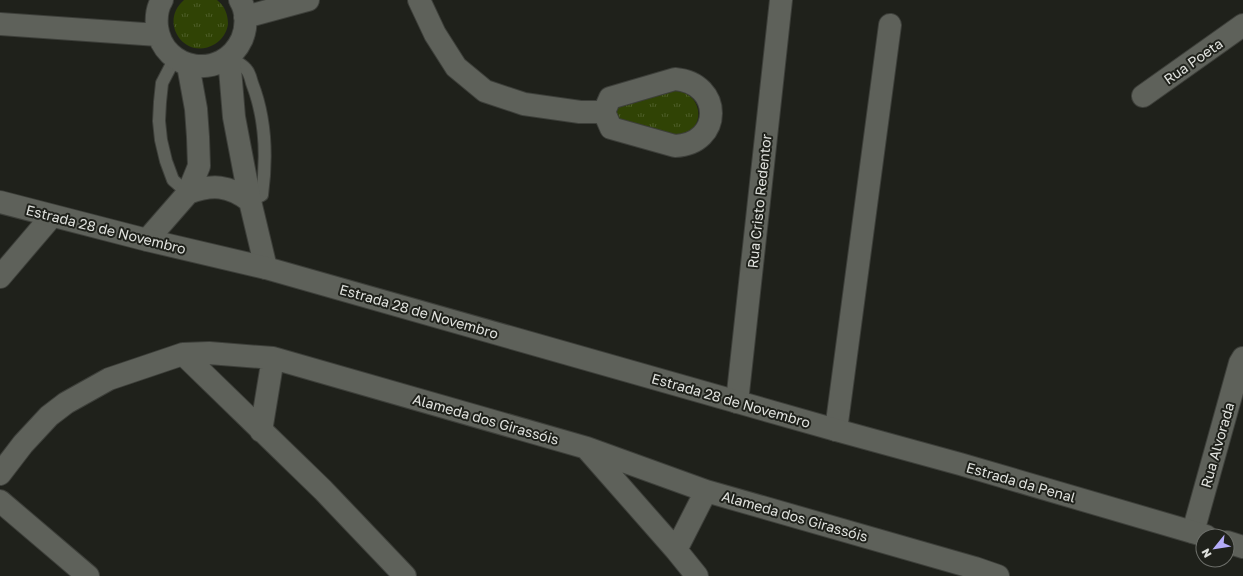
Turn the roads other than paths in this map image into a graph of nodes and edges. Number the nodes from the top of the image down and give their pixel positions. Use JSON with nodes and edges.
{"nodes":[{"id":1,"x":162,"y":0,"type":"edge"},
{"id":2,"x":308,"y":0,"type":"edge"},
{"id":3,"x":419,"y":0,"type":"edge"},
{"id":4,"x":781,"y":0,"type":"edge"},
{"id":5,"x":242,"y":8,"type":"edge"},
{"id":6,"x":0,"y":24,"type":"edge"},
{"id":7,"x":1243,"y":25,"type":"edge"},
{"id":8,"x":890,"y":26,"type":"dead end"},
{"id":9,"x":158,"y":35,"type":"junction"},
{"id":10,"x":228,"y":57,"type":"junction"},
{"id":11,"x":182,"y":62,"type":"junction"},
{"id":12,"x":1143,"y":96,"type":"dead end"},
{"id":13,"x":604,"y":112,"type":"dead end"},
{"id":14,"x":188,"y":193,"type":"junction"},
{"id":15,"x":250,"y":200,"type":"junction"},
{"id":16,"x":0,"y":202,"type":"edge"},
{"id":17,"x":52,"y":216,"type":"junction"},
{"id":18,"x":147,"y":240,"type":"junction"},
{"id":19,"x":266,"y":268,"type":"junction"},
{"id":20,"x":0,"y":277,"type":"edge"},
{"id":21,"x":183,"y":354,"type":"junction"},
{"id":22,"x":273,"y":358,"type":"junction"},
{"id":23,"x":1243,"y":358,"type":"edge"},
{"id":24,"x":736,"y":402,"type":"junction"},
{"id":25,"x":261,"y":430,"type":"junction"},
{"id":26,"x":836,"y":430,"type":"junction"},
{"id":27,"x":587,"y":448,"type":"junction"},
{"id":28,"x":0,"y":474,"type":"edge"},
{"id":29,"x":706,"y":491,"type":"junction"},
{"id":30,"x":0,"y":501,"type":"edge"},
{"id":31,"x":1200,"y":528,"type":"edge"},
{"id":32,"x":1195,"y":533,"type":"edge"},
{"id":33,"x":676,"y":550,"type":"junction"},
{"id":34,"x":978,"y":572,"type":"edge"},
{"id":35,"x":88,"y":576,"type":"edge"},
{"id":36,"x":405,"y":576,"type":"edge"},
{"id":37,"x":697,"y":576,"type":"edge"},
{"id":38,"x":998,"y":576,"type":"edge"}],
"edges":[{"from":1,"to":9,"type":"street"},
{"from":2,"to":5,"type":"street"},
{"from":3,"to":13,"type":"street"},
{"from":4,"to":24,"type":"street","name":"Rua Cristo Redentor"},
{"from":5,"to":10,"type":"street"},
{"from":6,"to":9,"type":"street"},
{"from":7,"to":12,"type":"street","name":"Rua Poeta"},
{"from":8,"to":26,"type":"street"},
{"from":9,"to":11,"type":"street"},
{"from":10,"to":11,"type":"street"},
{"from":10,"to":15,"type":"street"},
{"from":11,"to":14,"type":"street"},
{"from":11,"to":14,"type":"lane"},
{"from":14,"to":15,"type":"street"},
{"from":14,"to":18,"type":"street"},
{"from":15,"to":19,"type":"street"},
{"from":16,"to":17,"type":"street","name":"Estrada 28 de Novembro"},
{"from":17,"to":18,"type":"street","name":"Estrada 28 de Novembro"},
{"from":17,"to":20,"type":"street"},
{"from":18,"to":19,"type":"street","name":"Estrada 28 de Novembro"},
{"from":19,"to":24,"type":"street","name":"Estrada 28 de Novembro"},
{"from":21,"to":22,"type":"street","name":"Alameda dos Girassóis"},
{"from":21,"to":25,"type":"street"},
{"from":21,"to":28,"type":"street","name":"Alameda dos Girassóis"},
{"from":22,"to":25,"type":"street"},
{"from":22,"to":27,"type":"street","name":"Alameda dos Girassóis"},
{"from":23,"to":31,"type":"street","name":"Rua Alvorada"},
{"from":24,"to":26,"type":"street","name":"Estrada 28 de Novembro"},
{"from":25,"to":36,"type":"street"},
{"from":26,"to":32,"type":"street","name":"Estrada da Penal"},
{"from":27,"to":29,"type":"street","name":"Alameda dos Girassóis"},
{"from":27,"to":33,"type":"street"},
{"from":29,"to":33,"type":"street"},
{"from":29,"to":34,"type":"street","name":"Alameda dos Girassóis"},
{"from":30,"to":35,"type":"street"},
{"from":33,"to":37,"type":"street"},
{"from":34,"to":38,"type":"street","name":"Alameda dos Girassóis"}]}
